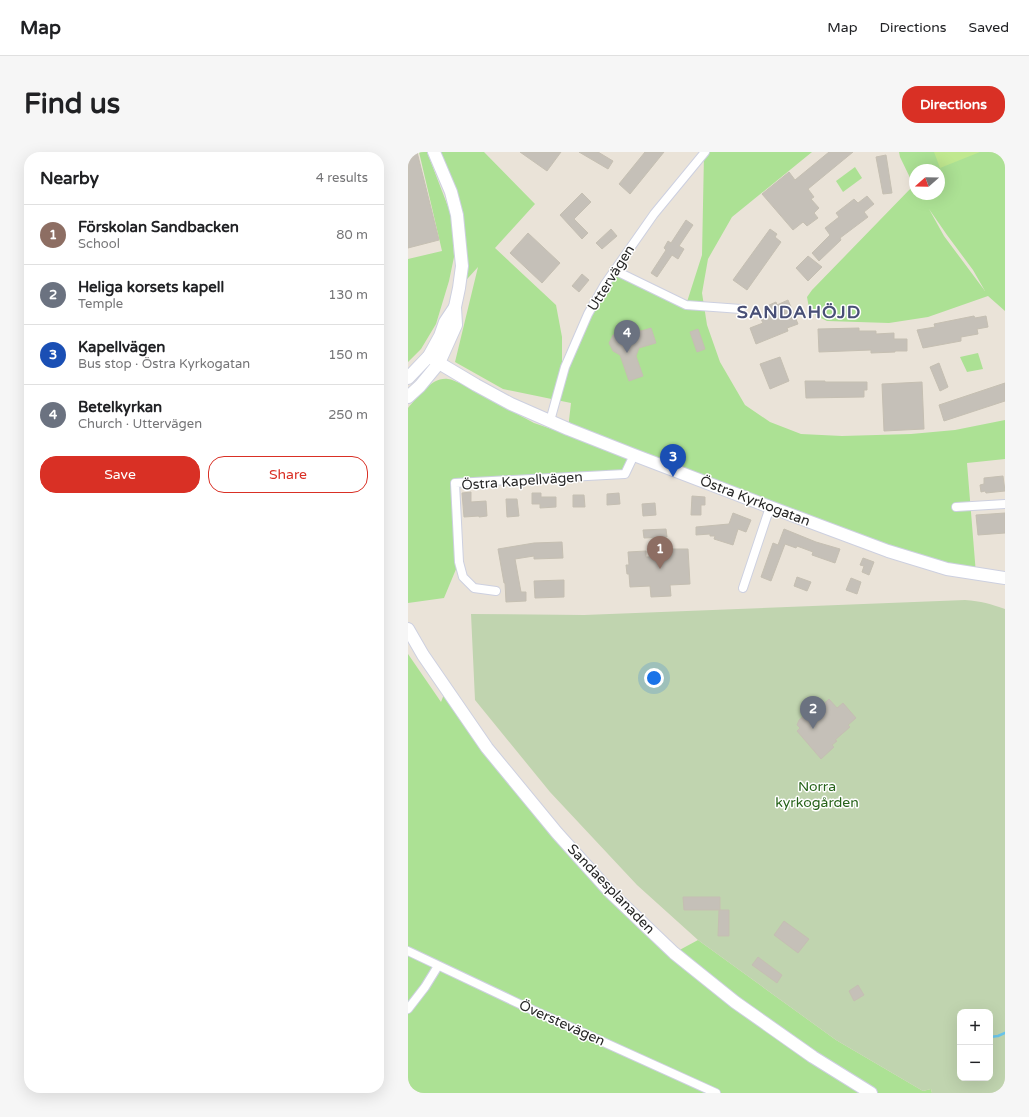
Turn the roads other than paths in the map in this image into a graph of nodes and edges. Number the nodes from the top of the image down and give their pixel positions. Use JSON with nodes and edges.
{"nodes":[{"id":1,"x":434,"y":152,"type":"edge"},
{"id":2,"x":706,"y":152,"type":"edge"},
{"id":3,"x":614,"y":270,"type":"junction"},
{"id":4,"x":455,"y":307,"type":"junction"},
{"id":5,"x":741,"y":309,"type":"dead end"},
{"id":6,"x":429,"y":356,"type":"junction"},
{"id":7,"x":440,"y":363,"type":"junction"},
{"id":8,"x":408,"y":378,"type":"edge"},
{"id":9,"x":408,"y":397,"type":"edge"},
{"id":10,"x":550,"y":421,"type":"junction"},
{"id":11,"x":634,"y":455,"type":"junction"},
{"id":12,"x":1005,"y":504,"type":"edge"},
{"id":13,"x":770,"y":507,"type":"junction"},
{"id":14,"x":956,"y":507,"type":"dead end"},
{"id":15,"x":1005,"y":578,"type":"edge"},
{"id":16,"x":743,"y":588,"type":"dead end"},
{"id":17,"x":496,"y":591,"type":"dead end"},
{"id":18,"x":408,"y":629,"type":"edge"},
{"id":19,"x":408,"y":951,"type":"edge"},
{"id":20,"x":438,"y":966,"type":"junction"},
{"id":21,"x":408,"y":1010,"type":"edge"},
{"id":22,"x":716,"y":1093,"type":"edge"},
{"id":23,"x":871,"y":1093,"type":"edge"}],
"edges":[{"from":1,"to":4,"type":"street"},
{"from":2,"to":3,"type":"street","name":"Uttervägen"},
{"from":3,"to":5,"type":"street"},
{"from":3,"to":10,"type":"street","name":"Uttervägen"},
{"from":4,"to":6,"type":"street"},
{"from":4,"to":7,"type":"street"},
{"from":6,"to":7,"type":"street","name":"Östra Kyrkogatan"},
{"from":6,"to":8,"type":"street"},
{"from":7,"to":9,"type":"street"},
{"from":7,"to":10,"type":"street","name":"Östra Kyrkogatan"},
{"from":10,"to":11,"type":"street","name":"Östra Kyrkogatan"},
{"from":11,"to":13,"type":"street","name":"Östra Kyrkogatan"},
{"from":11,"to":17,"type":"street","name":"Östra Kapellvägen"},
{"from":12,"to":14,"type":"street"},
{"from":13,"to":15,"type":"street","name":"Östra Kyrkogatan"},
{"from":13,"to":16,"type":"street"},
{"from":18,"to":23,"type":"street","name":"Sandaesplanaden"},
{"from":19,"to":20,"type":"street","name":"Överstevägen"},
{"from":20,"to":21,"type":"street"},
{"from":20,"to":22,"type":"street","name":"Överstevägen"}]}
